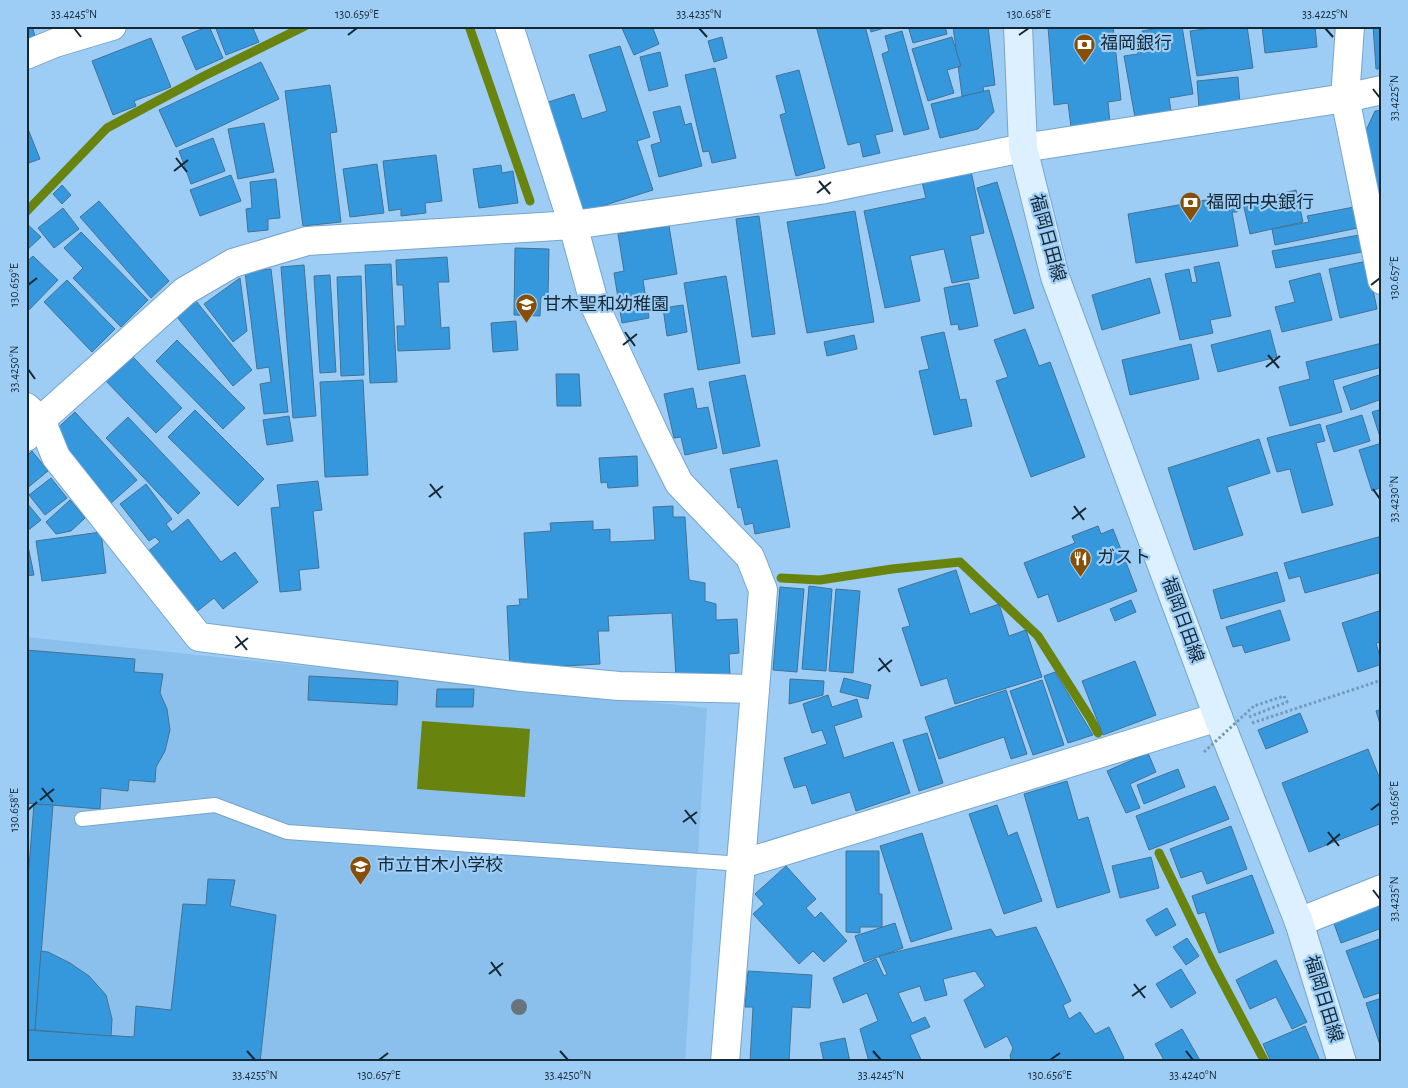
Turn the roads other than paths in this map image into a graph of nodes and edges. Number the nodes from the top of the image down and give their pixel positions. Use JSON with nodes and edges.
{"nodes":[{"id":1,"x":112,"y":26,"type":"edge"},
{"id":2,"x":509,"y":26,"type":"edge"},
{"id":3,"x":1018,"y":26,"type":"edge"},
{"id":4,"x":1350,"y":26,"type":"edge"},
{"id":5,"x":26,"y":55,"type":"edge"},
{"id":6,"x":1382,"y":90,"type":"edge"},
{"id":7,"x":1345,"y":98,"type":"junction"},
{"id":8,"x":1023,"y":148,"type":"junction"},
{"id":9,"x":573,"y":225,"type":"junction"},
{"id":10,"x":1382,"y":280,"type":"edge"},
{"id":11,"x":31,"y":421,"type":"edge"},
{"id":12,"x":756,"y":689,"type":"junction"},
{"id":13,"x":1218,"y":717,"type":"junction"},
{"id":14,"x":82,"y":819,"type":"dead end"},
{"id":15,"x":742,"y":864,"type":"junction"},
{"id":16,"x":1382,"y":889,"type":"edge"},
{"id":17,"x":1299,"y":922,"type":"junction"},
{"id":18,"x":725,"y":1062,"type":"edge"},
{"id":19,"x":1342,"y":1062,"type":"edge"}],
"edges":[{"from":1,"to":5,"type":"street"},
{"from":2,"to":9,"type":"street"},
{"from":3,"to":8,"type":"main road","name":"福岡日田線"},
{"from":4,"to":7,"type":"street"},
{"from":6,"to":7,"type":"street"},
{"from":7,"to":8,"type":"street"},
{"from":7,"to":10,"type":"street"},
{"from":8,"to":9,"type":"street"},
{"from":8,"to":13,"type":"main road","name":"福岡日田線"},
{"from":9,"to":11,"type":"street"},
{"from":9,"to":12,"type":"street"},
{"from":11,"to":12,"type":"street"},
{"from":12,"to":15,"type":"street"},
{"from":13,"to":15,"type":"street"},
{"from":13,"to":17,"type":"main road","name":"福岡日田線"},
{"from":14,"to":15,"type":"lane"},
{"from":15,"to":18,"type":"street"},
{"from":16,"to":17,"type":"street"},
{"from":17,"to":19,"type":"main road","name":"福岡日田線"}]}
